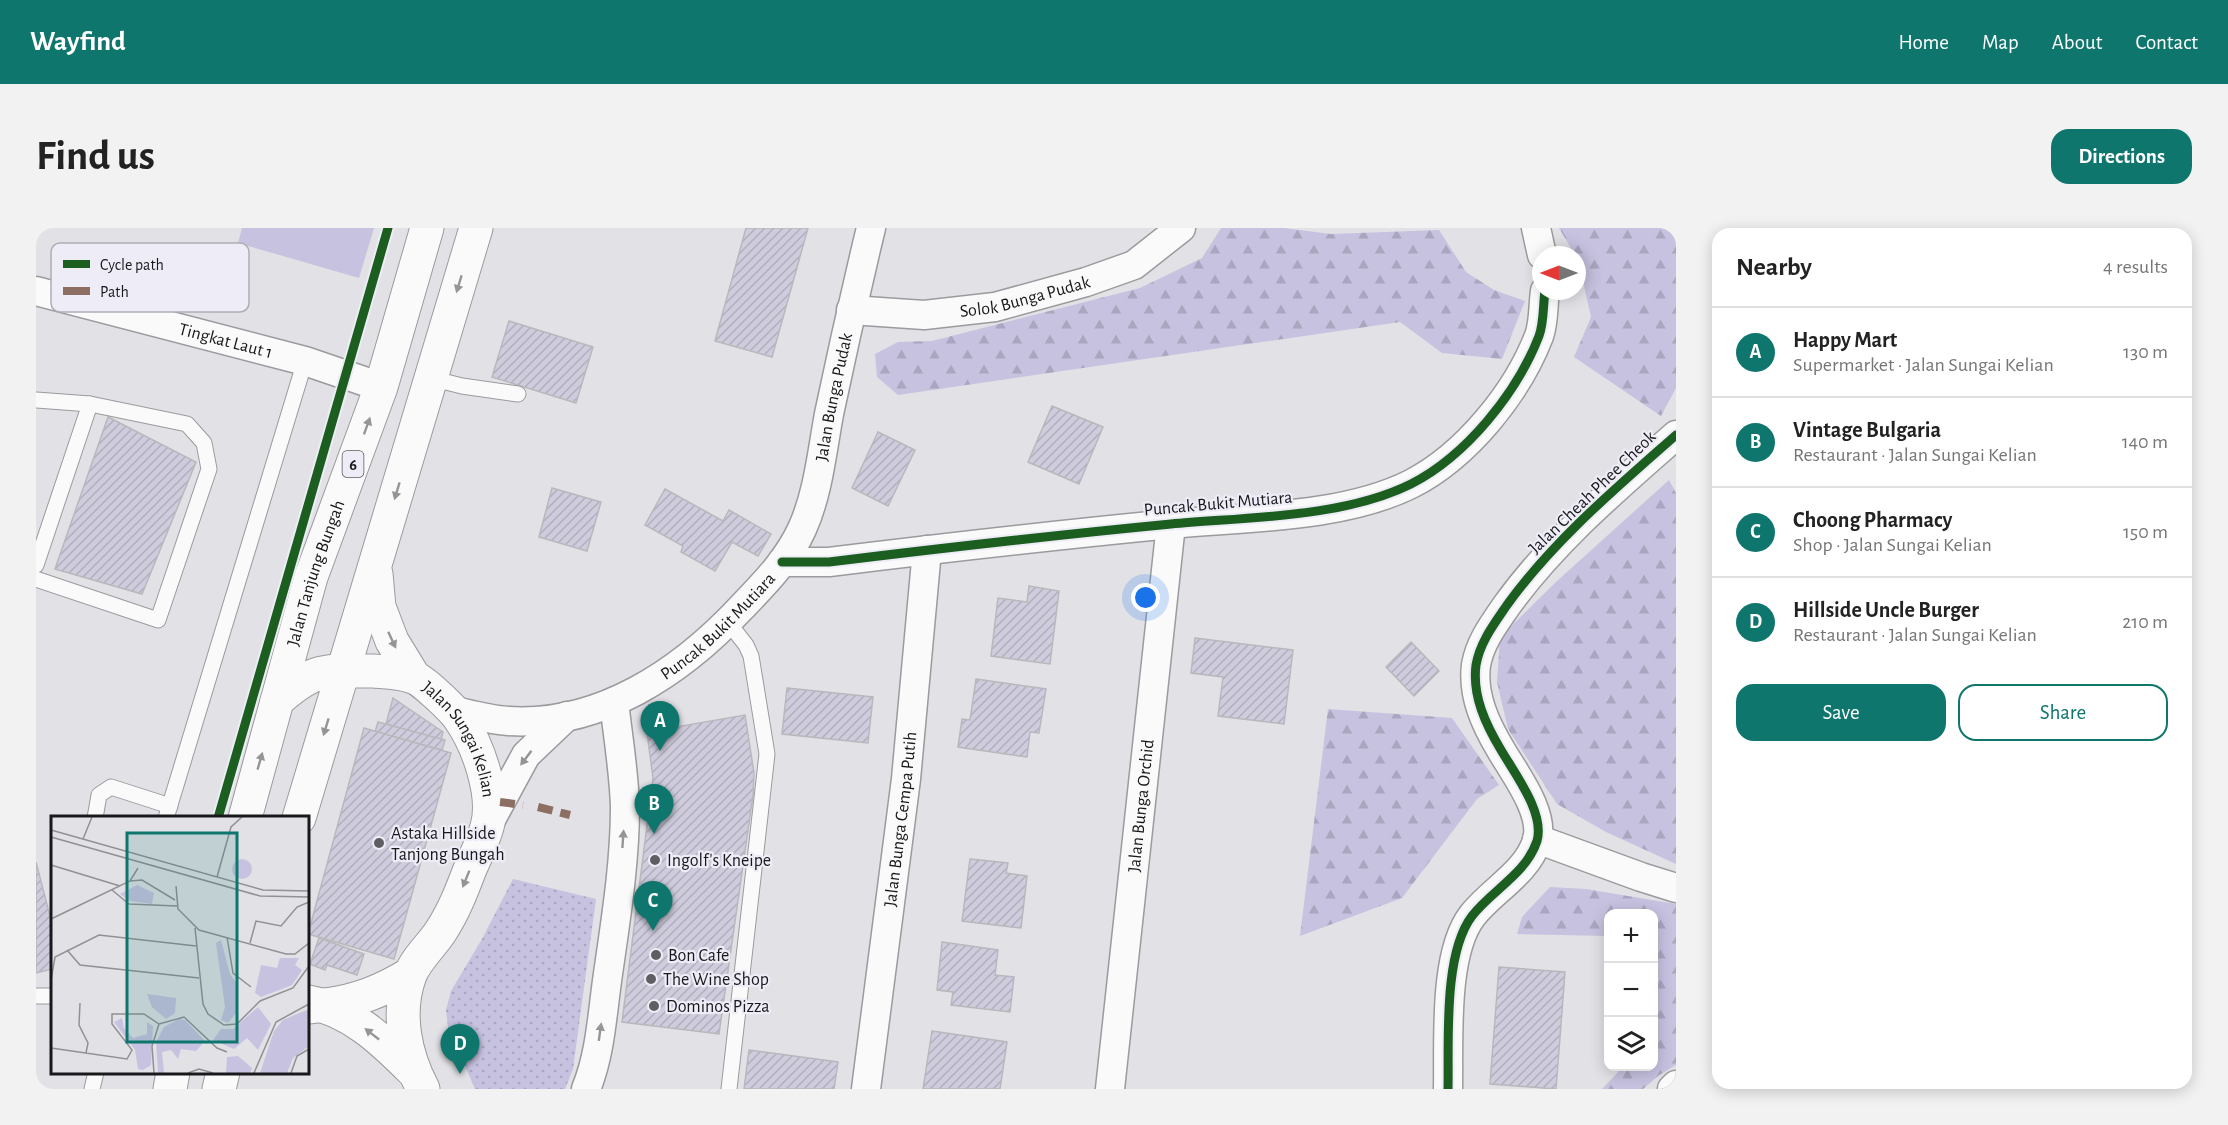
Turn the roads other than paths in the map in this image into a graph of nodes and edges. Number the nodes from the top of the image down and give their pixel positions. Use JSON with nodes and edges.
{"nodes":[{"id":1,"x":427,"y":228,"type":"edge"},
{"id":2,"x":476,"y":228,"type":"edge"},
{"id":3,"x":871,"y":228,"type":"edge"},
{"id":4,"x":1181,"y":228,"type":"edge"},
{"id":5,"x":1536,"y":228,"type":"edge"},
{"id":6,"x":1540,"y":246,"type":"edge"},
{"id":7,"x":36,"y":291,"type":"edge"},
{"id":8,"x":51,"y":295,"type":"edge"},
{"id":9,"x":1544,"y":300,"type":"edge"},
{"id":10,"x":851,"y":310,"type":"junction"},
{"id":11,"x":117,"y":312,"type":"edge"},
{"id":12,"x":305,"y":361,"type":"junction"},
{"id":13,"x":430,"y":378,"type":"junction"},
{"id":14,"x":381,"y":387,"type":"junction"},
{"id":15,"x":518,"y":394,"type":"dead end"},
{"id":16,"x":36,"y":400,"type":"edge"},
{"id":17,"x":90,"y":404,"type":"junction"},
{"id":18,"x":1676,"y":435,"type":"edge"},
{"id":19,"x":1171,"y":524,"type":"junction"},
{"id":20,"x":927,"y":550,"type":"junction"},
{"id":21,"x":782,"y":562,"type":"junction"},
{"id":22,"x":375,"y":563,"type":"junction"},
{"id":23,"x":36,"y":565,"type":"edge"},
{"id":24,"x":36,"y":579,"type":"edge"},
{"id":25,"x":728,"y":622,"type":"junction"},
{"id":26,"x":342,"y":671,"type":"junction"},
{"id":27,"x":414,"y":677,"type":"junction"},
{"id":28,"x":277,"y":701,"type":"junction"},
{"id":29,"x":614,"y":702,"type":"junction"},
{"id":30,"x":455,"y":711,"type":"junction"},
{"id":31,"x":567,"y":716,"type":"junction"},
{"id":32,"x":168,"y":812,"type":"edge"},
{"id":33,"x":95,"y":816,"type":"edge"},
{"id":34,"x":246,"y":816,"type":"edge"},
{"id":35,"x":300,"y":816,"type":"edge"},
{"id":36,"x":488,"y":825,"type":"junction"},
{"id":37,"x":1537,"y":839,"type":"junction"},
{"id":38,"x":1676,"y":888,"type":"edge"},
{"id":39,"x":410,"y":974,"type":"junction"},
{"id":40,"x":313,"y":1005,"type":"edge"},
{"id":41,"x":96,"y":1074,"type":"edge"},
{"id":42,"x":173,"y":1074,"type":"edge"},
{"id":43,"x":223,"y":1074,"type":"edge"},
{"id":44,"x":418,"y":1080,"type":"edge"},
{"id":45,"x":1676,"y":1085,"type":"edge"},
{"id":46,"x":92,"y":1089,"type":"edge"},
{"id":47,"x":170,"y":1089,"type":"edge"},
{"id":48,"x":219,"y":1089,"type":"edge"},
{"id":49,"x":586,"y":1089,"type":"edge"},
{"id":50,"x":729,"y":1089,"type":"edge"},
{"id":51,"x":866,"y":1089,"type":"edge"},
{"id":52,"x":1110,"y":1089,"type":"edge"},
{"id":53,"x":1448,"y":1089,"type":"edge"},
{"id":54,"x":1672,"y":1089,"type":"edge"}],
"edges":[{"from":1,"to":14,"type":"main road","name":"Jalan Tanjung Bungah","number":"6"},
{"from":2,"to":13,"type":"main road","one_way":true},
{"from":3,"to":10,"type":"street","name":"Jalan Bunga Pudak"},
{"from":4,"to":10,"type":"street","name":"Solok Bunga Pudak"},
{"from":5,"to":6,"type":"street"},
{"from":7,"to":8,"type":"street","name":"Tingkat Laut 1"},
{"from":9,"to":19,"type":"street","name":"Puncak Bukit Mutiara"},
{"from":10,"to":21,"type":"street","name":"Jalan Bunga Pudak"},
{"from":11,"to":12,"type":"street","name":"Tingkat Laut 1"},
{"from":12,"to":14,"type":"street","name":"Tingkat Laut 1"},
{"from":12,"to":32,"type":"lane"},
{"from":13,"to":15,"type":"lane"},
{"from":13,"to":22,"type":"main road","one_way":true},
{"from":28,"to":14,"type":"main road","name":"Jalan Tanjung Bungah","number":"6","one_way":true},
{"from":16,"to":17,"type":"lane"},
{"from":17,"to":23,"type":"lane"},
{"from":17,"to":24,"type":"lane"},
{"from":18,"to":37,"type":"street","name":"Jalan Cheah Phee Cheok"},
{"from":19,"to":20,"type":"street","name":"Puncak Bukit Mutiara"},
{"from":19,"to":52,"type":"street","name":"Jalan Bunga Orchid"},
{"from":20,"to":21,"type":"street","name":"Puncak Bukit Mutiara"},
{"from":20,"to":51,"type":"street","name":"Jalan Bunga Cempa Putih"},
{"from":21,"to":25,"type":"street","name":"Puncak Bukit Mutiara"},
{"from":22,"to":26,"type":"main road"},
{"from":22,"to":27,"type":"main road","one_way":true},
{"from":25,"to":29,"type":"street","name":"Puncak Bukit Mutiara"},
{"from":25,"to":50,"type":"lane"},
{"from":26,"to":27,"type":"main road","name":"Jalan Sungai Kelian"},
{"from":26,"to":28,"type":"main road","name":"Jalan Sungai Kelian"},
{"from":26,"to":35,"type":"main road","one_way":true},
{"from":27,"to":30,"type":"main road","name":"Jalan Sungai Kelian"},
{"from":34,"to":28,"type":"main road","name":"Jalan Tanjung Bungah","number":"6","one_way":true},
{"from":29,"to":31,"type":"street","name":"Puncak Bukit Mutiara"},
{"from":49,"to":29,"type":"street","one_way":true},
{"from":30,"to":31,"type":"street","name":"Puncak Bukit Mutiara"},
{"from":30,"to":36,"type":"main road","name":"Jalan Sungai Kelian"},
{"from":31,"to":36,"type":"street","name":"Puncak Bukit Mutiara","one_way":true},
{"from":32,"to":33,"type":"lane"},
{"from":36,"to":39,"type":"main road","name":"Jalan Sungai Kelian","one_way":true},
{"from":37,"to":38,"type":"street"},
{"from":37,"to":53,"type":"street"},
{"from":39,"to":40,"type":"main road","name":"Jalan Sungai Kelian"},
{"from":39,"to":44,"type":"main road","name":"Jalan Sungai Kelian"},
{"from":44,"to":40,"type":"main road","name":"Jalan Sungai Kelian","one_way":true},
{"from":41,"to":46,"type":"lane"},
{"from":42,"to":47,"type":"main road"},
{"from":43,"to":48,"type":"main road"},
{"from":45,"to":54,"type":"street"}]}
